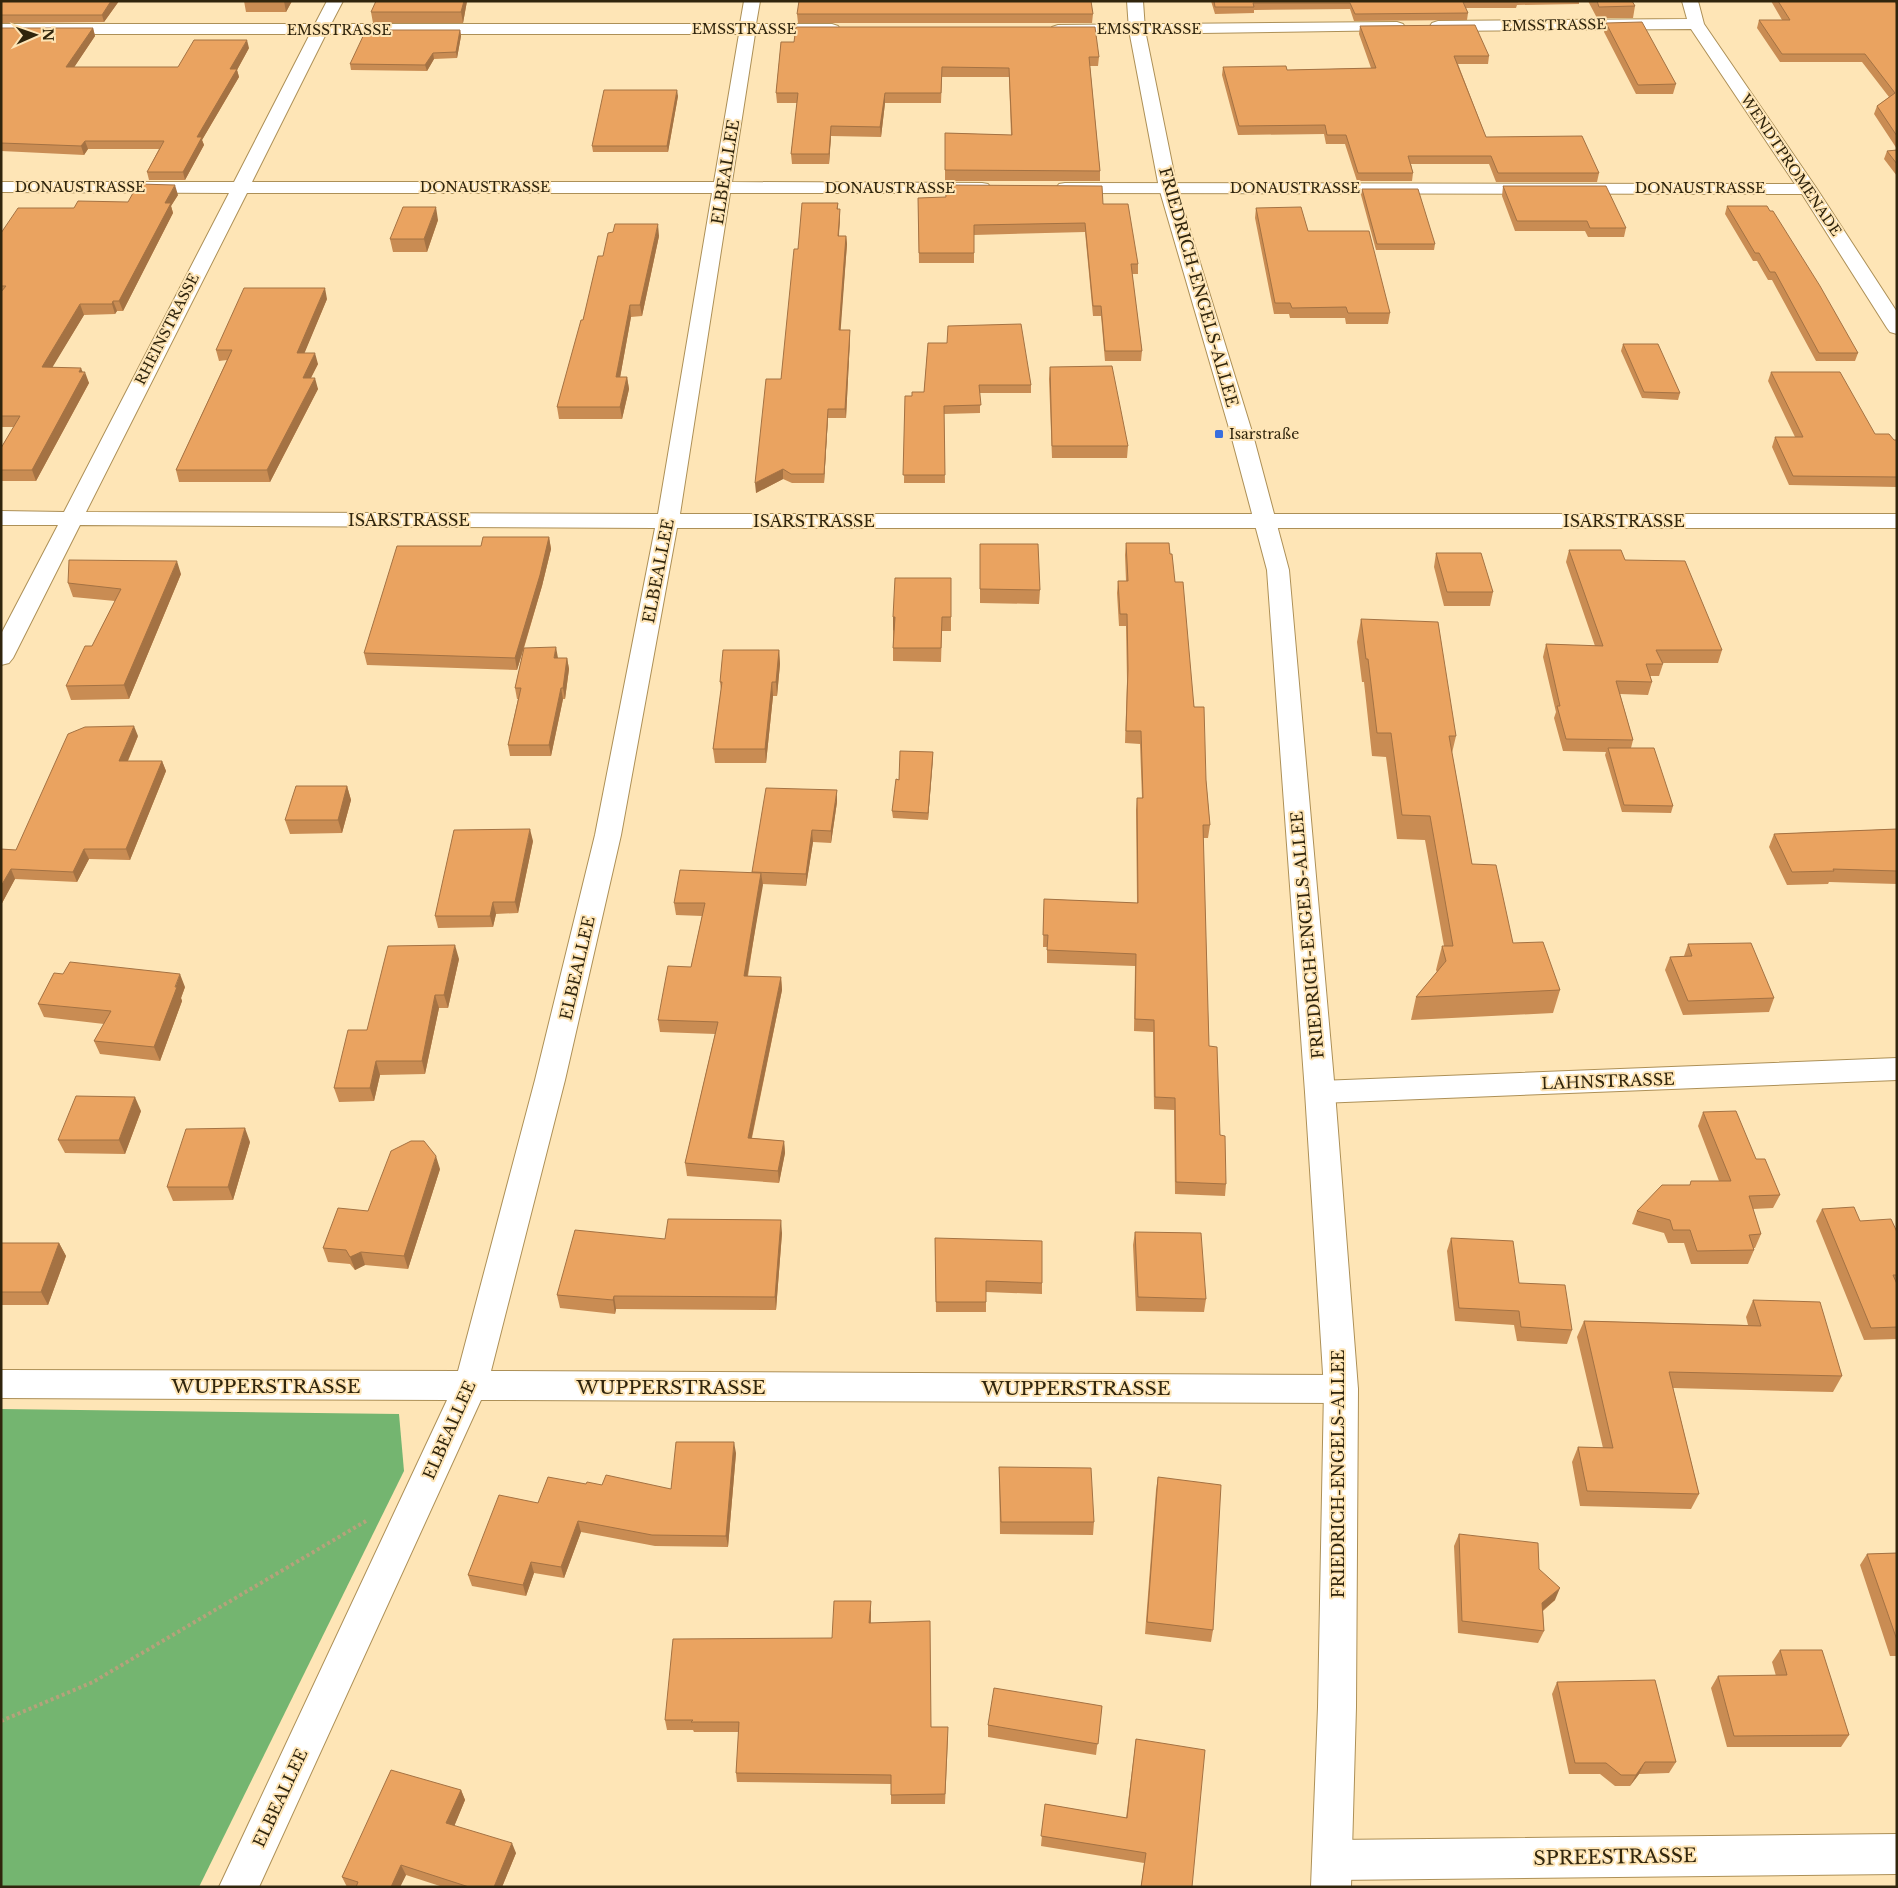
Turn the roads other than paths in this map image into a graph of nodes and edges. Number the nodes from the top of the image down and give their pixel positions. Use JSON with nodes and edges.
{"nodes":[{"id":1,"x":335,"y":1,"type":"edge"},
{"id":2,"x":752,"y":1,"type":"edge"},
{"id":3,"x":1135,"y":1,"type":"edge"},
{"id":4,"x":1690,"y":1,"type":"edge"},
{"id":5,"x":1696,"y":24,"type":"junction"},
{"id":6,"x":1,"y":29,"type":"edge"},
{"id":7,"x":748,"y":29,"type":"junction"},
{"id":8,"x":848,"y":29,"type":"edge"},
{"id":9,"x":321,"y":30,"type":"junction"},
{"id":10,"x":1038,"y":30,"type":"edge"},
{"id":11,"x":1137,"y":30,"type":"junction"},
{"id":12,"x":1,"y":187,"type":"edge"},
{"id":13,"x":239,"y":187,"type":"junction"},
{"id":14,"x":722,"y":188,"type":"junction"},
{"id":15,"x":994,"y":188,"type":"edge"},
{"id":16,"x":1044,"y":188,"type":"edge"},
{"id":17,"x":1168,"y":188,"type":"junction"},
{"id":18,"x":1808,"y":188,"type":"junction"},
{"id":19,"x":1897,"y":328,"type":"edge"},
{"id":20,"x":1,"y":518,"type":"edge"},
{"id":21,"x":72,"y":518,"type":"junction"},
{"id":22,"x":1266,"y":520,"type":"junction"},
{"id":23,"x":668,"y":521,"type":"junction"},
{"id":24,"x":1897,"y":521,"type":"edge"},
{"id":25,"x":1,"y":658,"type":"edge"},
{"id":26,"x":1897,"y":1069,"type":"edge"},
{"id":27,"x":1320,"y":1092,"type":"junction"},
{"id":28,"x":1,"y":1384,"type":"edge"},
{"id":29,"x":470,"y":1387,"type":"junction"},
{"id":30,"x":1340,"y":1389,"type":"junction"},
{"id":31,"x":1897,"y":1854,"type":"edge"},
{"id":32,"x":1332,"y":1874,"type":"edge"},
{"id":33,"x":239,"y":1887,"type":"edge"}],
"edges":[{"from":1,"to":9,"type":"street","name":"RHEINSTRASSE"},
{"from":2,"to":7,"type":"street","name":"ELBEALLEE"},
{"from":3,"to":11,"type":"street","name":"FRIEDRICH-ENGELS-ALLEE"},
{"from":4,"to":5,"type":"street","name":"WENDTPROMENADE"},
{"from":5,"to":11,"type":"street","name":"EMSSTRASSE"},
{"from":5,"to":18,"type":"street","name":"WENDTPROMENADE"},
{"from":6,"to":9,"type":"street","name":"EMSSTRASSE"},
{"from":7,"to":8,"type":"street","name":"EMSSTRASSE"},
{"from":7,"to":9,"type":"street","name":"EMSSTRASSE"},
{"from":7,"to":14,"type":"street","name":"ELBEALLEE"},
{"from":9,"to":13,"type":"street","name":"RHEINSTRASSE"},
{"from":10,"to":11,"type":"street","name":"EMSSTRASSE"},
{"from":11,"to":17,"type":"street","name":"FRIEDRICH-ENGELS-ALLEE"},
{"from":12,"to":13,"type":"street","name":"DONAUSTRASSE"},
{"from":13,"to":14,"type":"street","name":"DONAUSTRASSE"},
{"from":13,"to":21,"type":"street","name":"RHEINSTRASSE"},
{"from":14,"to":15,"type":"street","name":"DONAUSTRASSE"},
{"from":14,"to":23,"type":"street","name":"ELBEALLEE"},
{"from":16,"to":17,"type":"street","name":"DONAUSTRASSE"},
{"from":17,"to":18,"type":"street","name":"DONAUSTRASSE"},
{"from":17,"to":22,"type":"street","name":"FRIEDRICH-ENGELS-ALLEE"},
{"from":18,"to":19,"type":"street","name":"WENDTPROMENADE"},
{"from":20,"to":21,"type":"street","name":"ISARSTRASSE"},
{"from":21,"to":23,"type":"street","name":"ISARSTRASSE"},
{"from":21,"to":25,"type":"street","name":"RHEINSTRASSE"},
{"from":22,"to":23,"type":"street","name":"ISARSTRASSE"},
{"from":22,"to":24,"type":"street","name":"ISARSTRASSE"},
{"from":22,"to":27,"type":"street","name":"FRIEDRICH-ENGELS-ALLEE"},
{"from":23,"to":29,"type":"street","name":"ELBEALLEE"},
{"from":26,"to":27,"type":"street","name":"LAHNSTRASSE"},
{"from":27,"to":30,"type":"street","name":"FRIEDRICH-ENGELS-ALLEE"},
{"from":28,"to":29,"type":"street","name":"WUPPERSTRASSE"},
{"from":29,"to":30,"type":"street","name":"WUPPERSTRASSE"},
{"from":29,"to":33,"type":"street","name":"ELBEALLEE"},
{"from":30,"to":32,"type":"street","name":"FRIEDRICH-ENGELS-ALLEE"},
{"from":31,"to":32,"type":"street","name":"SPREESTRASSE"}]}
